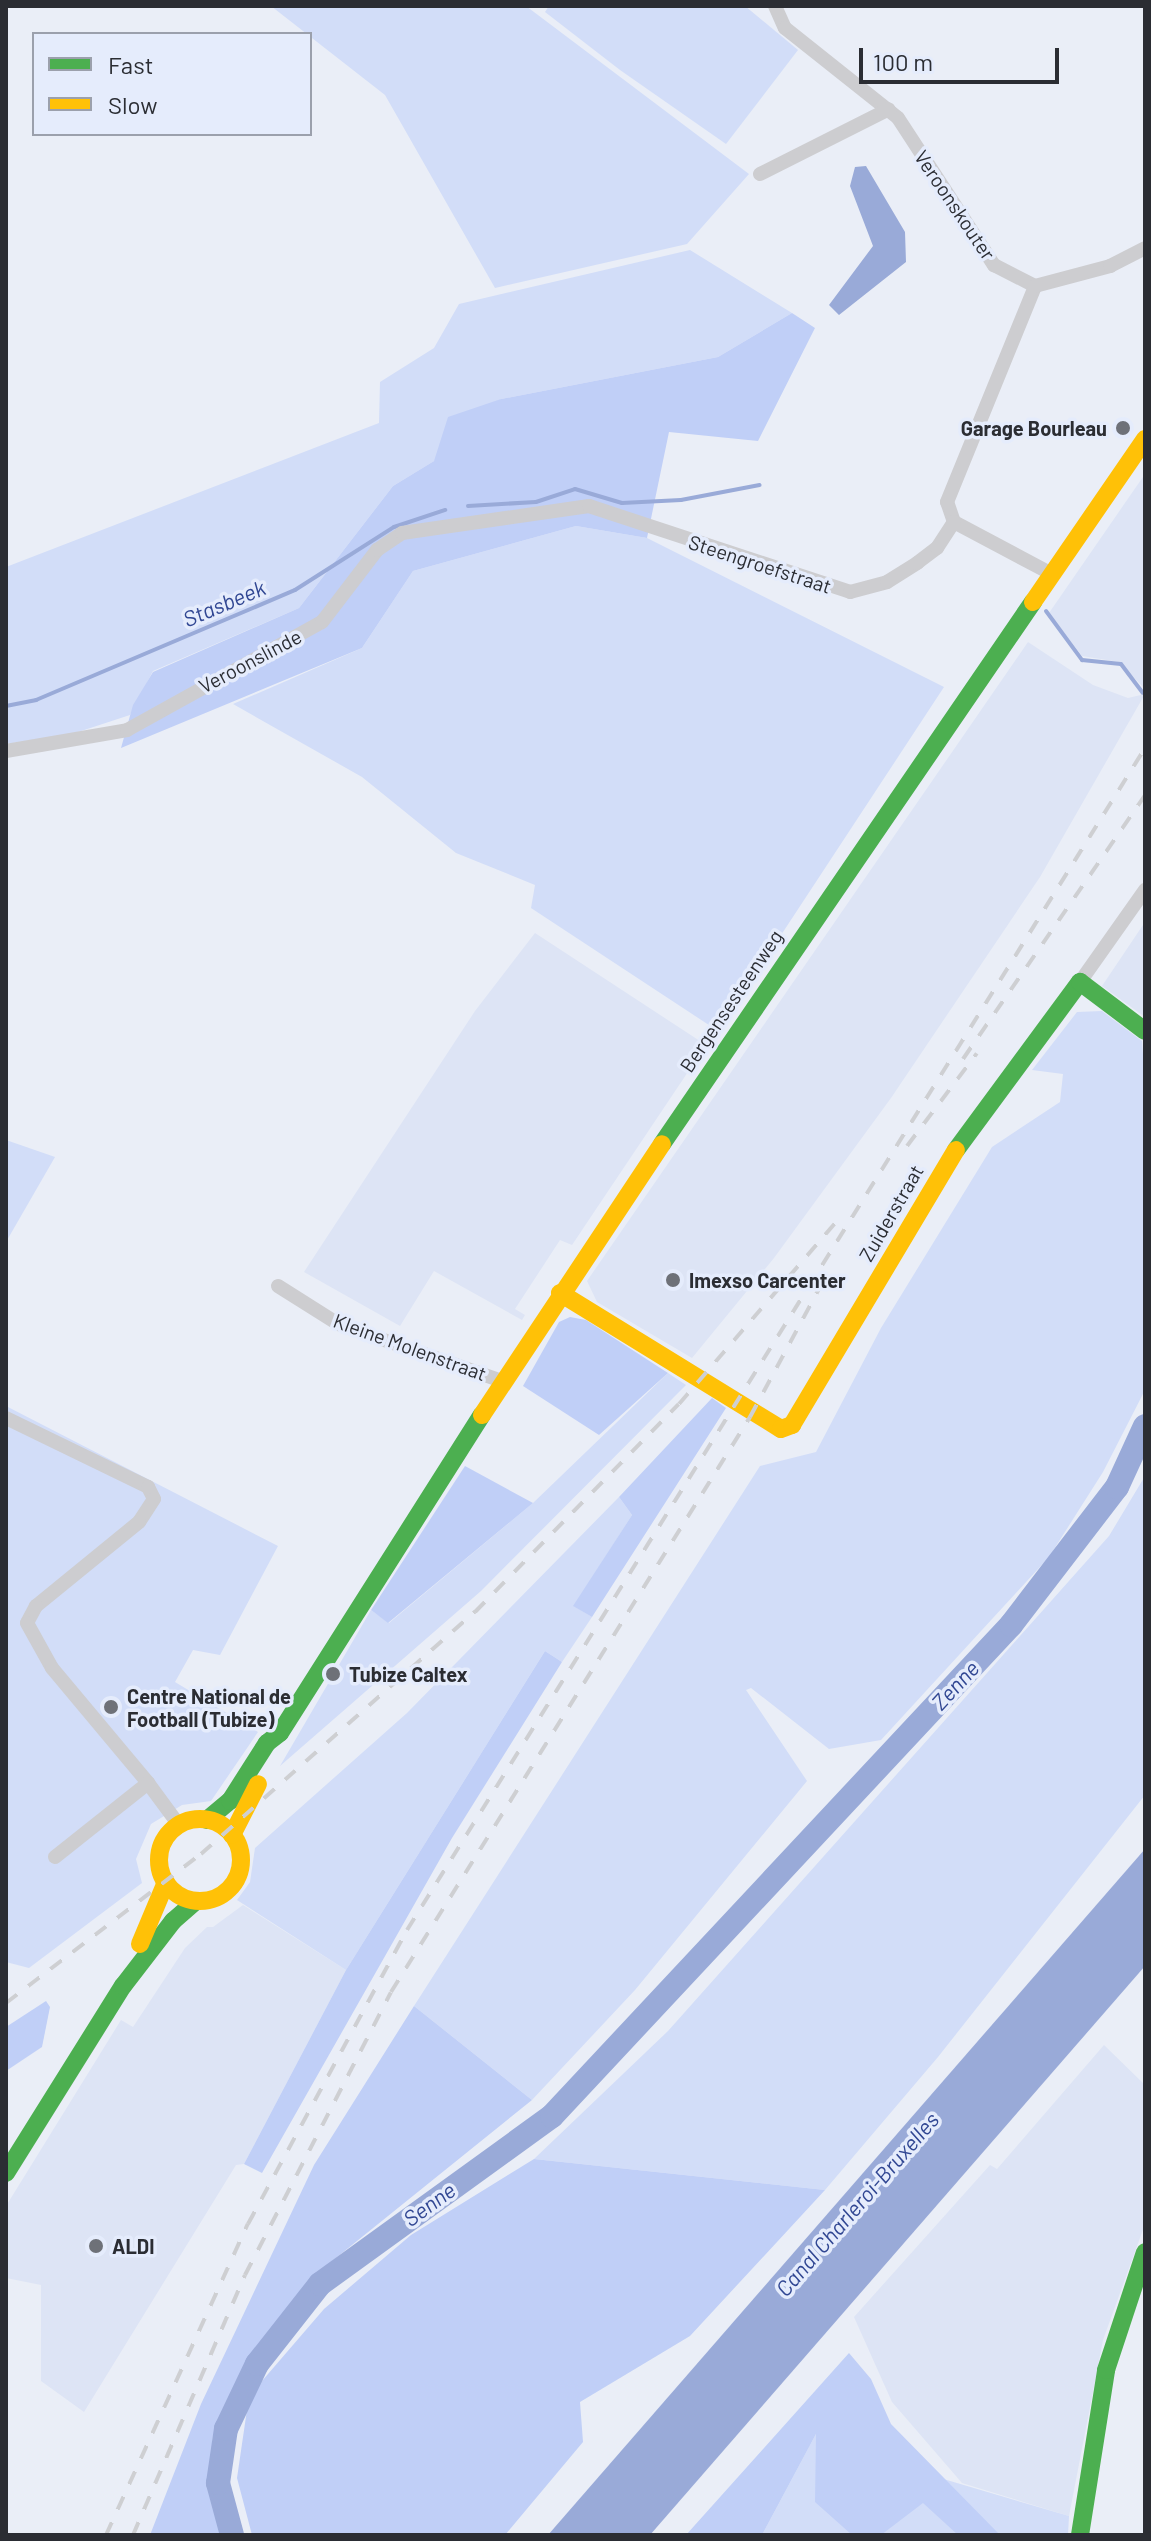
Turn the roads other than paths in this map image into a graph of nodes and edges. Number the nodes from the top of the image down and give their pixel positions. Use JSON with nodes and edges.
{"nodes":[{"id":1,"x":775,"y":6,"type":"edge"},
{"id":2,"x":889,"y":109,"type":"junction"},
{"id":3,"x":760,"y":174,"type":"dead end"},
{"id":4,"x":1145,"y":248,"type":"edge"},
{"id":5,"x":1035,"y":286,"type":"junction"},
{"id":6,"x":1145,"y":439,"type":"edge"},
{"id":7,"x":462,"y":521,"type":"joint"},
{"id":8,"x":954,"y":522,"type":"junction"},
{"id":9,"x":1050,"y":573,"type":"junction"},
{"id":10,"x":6,"y":751,"type":"edge"},
{"id":11,"x":1145,"y":890,"type":"edge"},
{"id":12,"x":1080,"y":982,"type":"junction"},
{"id":13,"x":1145,"y":1031,"type":"edge"},
{"id":14,"x":278,"y":1286,"type":"dead end"},
{"id":15,"x":560,"y":1293,"type":"junction"},
{"id":16,"x":502,"y":1381,"type":"junction"},
{"id":17,"x":6,"y":1418,"type":"edge"},
{"id":18,"x":280,"y":1733,"type":"junction"},
{"id":19,"x":148,"y":1783,"type":"junction"},
{"id":20,"x":207,"y":1820,"type":"junction"},
{"id":21,"x":179,"y":1825,"type":"junction"},
{"id":22,"x":232,"y":1835,"type":"junction"},
{"id":23,"x":55,"y":1857,"type":"dead end"},
{"id":24,"x":166,"y":1882,"type":"junction"},
{"id":25,"x":196,"y":1901,"type":"junction"},
{"id":26,"x":123,"y":1986,"type":"junction"},
{"id":27,"x":6,"y":2173,"type":"edge"},
{"id":28,"x":1145,"y":2252,"type":"edge"},
{"id":29,"x":1080,"y":2535,"type":"edge"}],
"edges":[{"from":1,"to":2,"type":"street","name":"Veroonskouter"},
{"from":2,"to":3,"type":"street"},
{"from":2,"to":5,"type":"street","name":"Veroonskouter"},
{"from":4,"to":5,"type":"street"},
{"from":5,"to":8,"type":"street"},
{"from":6,"to":9,"type":"main road","name":"Bergensesteenweg"},
{"from":7,"to":8,"type":"street","name":"Steengroefstraat"},
{"from":7,"to":10,"type":"street","name":"Veroonslinde"},
{"from":8,"to":9,"type":"street"},
{"from":9,"to":15,"type":"main road","name":"Bergensesteenweg"},
{"from":11,"to":12,"type":"street","name":"Zuiderstraat"},
{"from":12,"to":13,"type":"main road"},
{"from":12,"to":15,"type":"main road","name":"Zuiderstraat"},
{"from":14,"to":16,"type":"street","name":"Kleine Molenstraat"},
{"from":15,"to":16,"type":"main road","name":"Bergensesteenweg"},
{"from":16,"to":18,"type":"main road","name":"Bergensesteenweg"},
{"from":17,"to":19,"type":"street"},
{"from":18,"to":20,"type":"main road"},
{"from":18,"to":22,"type":"main road"},
{"from":19,"to":21,"type":"street"},
{"from":19,"to":23,"type":"street"},
{"from":20,"to":21,"type":"main road"},
{"from":20,"to":22,"type":"main road"},
{"from":21,"to":24,"type":"main road"},
{"from":22,"to":25,"type":"main road"},
{"from":24,"to":25,"type":"main road"},
{"from":24,"to":26,"type":"main road"},
{"from":25,"to":26,"type":"main road"},
{"from":26,"to":27,"type":"main road"},
{"from":28,"to":29,"type":"main road"}]}
